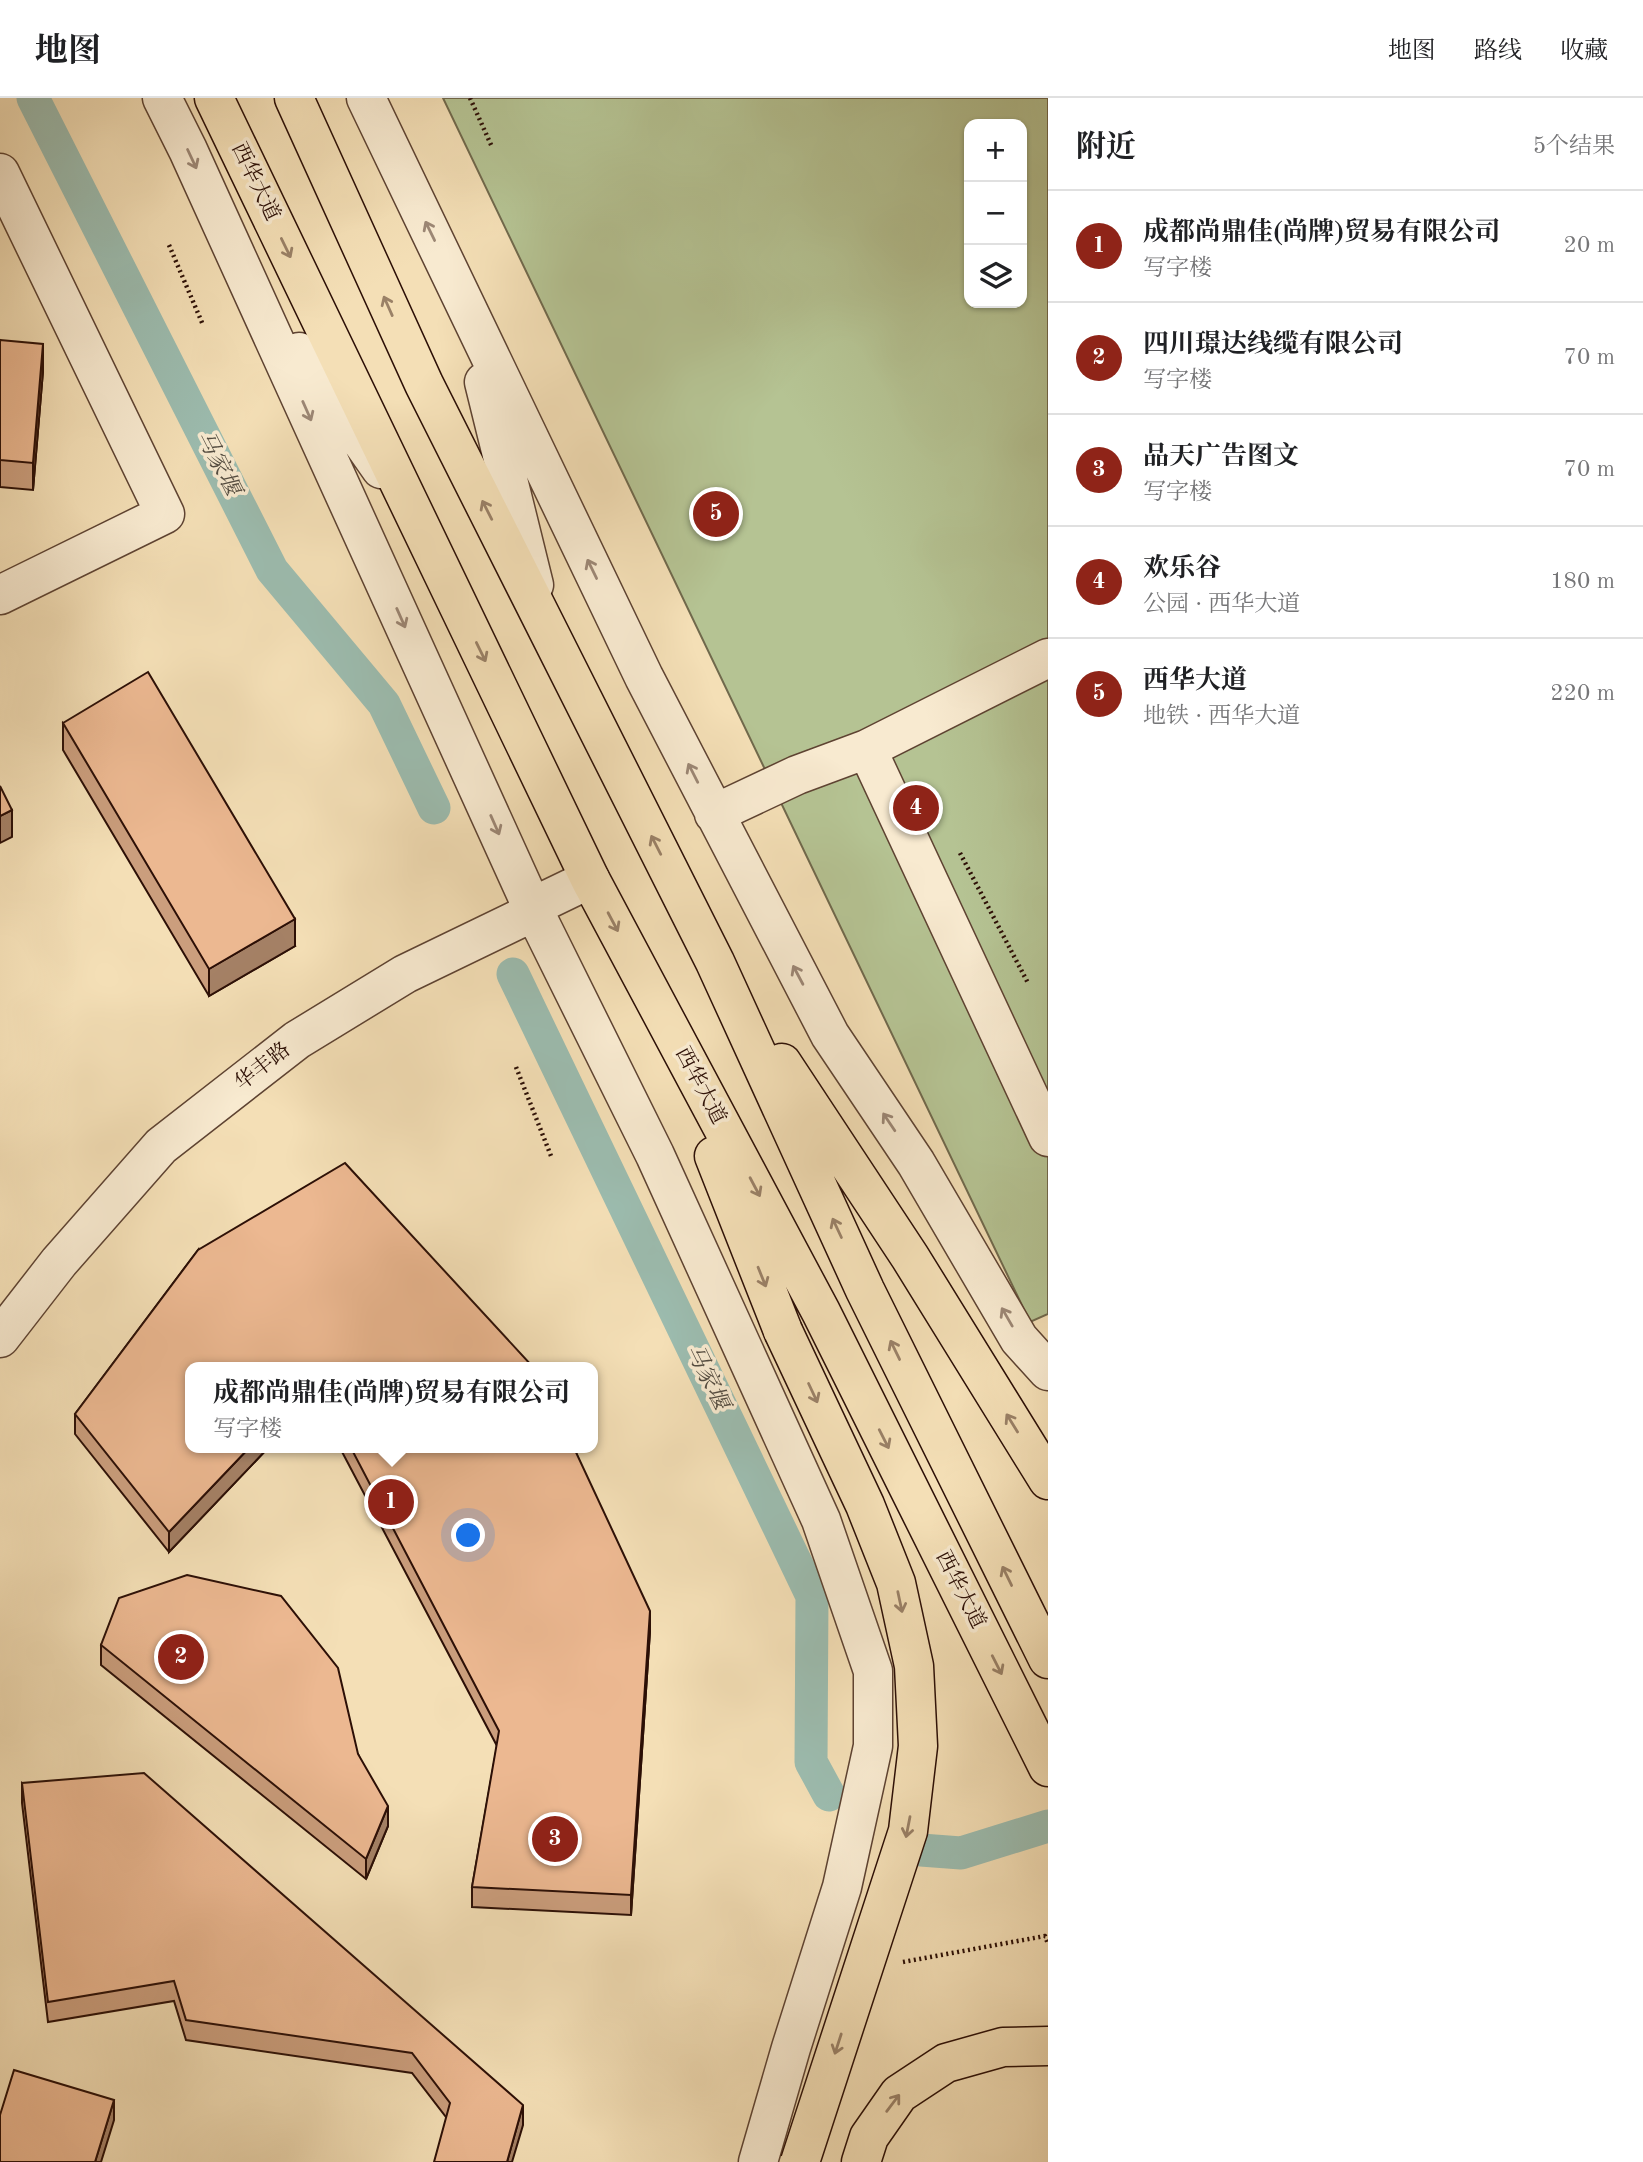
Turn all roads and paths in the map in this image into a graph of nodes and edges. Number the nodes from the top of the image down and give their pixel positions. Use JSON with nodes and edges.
{"nodes":[{"id":1,"x":162,"y":98,"type":"edge"},
{"id":2,"x":214,"y":98,"type":"edge"},
{"id":3,"x":294,"y":98,"type":"edge"},
{"id":4,"x":366,"y":98,"type":"edge"},
{"id":5,"x":470,"y":98,"type":"edge"},
{"id":6,"x":492,"y":147,"type":"dead end"},
{"id":7,"x":0,"y":173,"type":"edge"},
{"id":8,"x":169,"y":245,"type":"dead end"},
{"id":9,"x":244,"y":273,"type":"junction"},
{"id":10,"x":464,"y":303,"type":"junction"},
{"id":11,"x":203,"y":325,"type":"dead end"},
{"id":12,"x":419,"y":524,"type":"junction"},
{"id":13,"x":0,"y":595,"type":"edge"},
{"id":14,"x":543,"y":621,"type":"junction"},
{"id":15,"x":1048,"y":658,"type":"edge"},
{"id":16,"x":866,"y":749,"type":"junction"},
{"id":17,"x":714,"y":814,"type":"junction"},
{"id":18,"x":960,"y":853,"type":"dead end"},
{"id":19,"x":590,"y":879,"type":"junction"},
{"id":20,"x":532,"y":907,"type":"junction"},
{"id":21,"x":715,"y":962,"type":"junction"},
{"id":22,"x":1028,"y":983,"type":"dead end"},
{"id":23,"x":647,"y":985,"type":"junction"},
{"id":24,"x":516,"y":1067,"type":"dead end"},
{"id":25,"x":1048,"y":1137,"type":"edge"},
{"id":26,"x":551,"y":1156,"type":"dead end"},
{"id":27,"x":0,"y":1338,"type":"edge"},
{"id":28,"x":1048,"y":1371,"type":"edge"},
{"id":29,"x":1048,"y":1480,"type":"edge"},
{"id":30,"x":1048,"y":1660,"type":"edge"},
{"id":31,"x":1048,"y":1767,"type":"edge"},
{"id":32,"x":1048,"y":1944,"type":"edge"},
{"id":33,"x":897,"y":1963,"type":"dead end"},
{"id":34,"x":1048,"y":2046,"type":"edge"},
{"id":35,"x":758,"y":2162,"type":"edge"},
{"id":36,"x":800,"y":2162,"type":"edge"},
{"id":37,"x":861,"y":2162,"type":"edge"}],
"edges":[{"from":1,"to":9,"type":"street","one_way":true},
{"from":2,"to":12,"type":"highway","name":"西华大道","one_way":true},
{"from":14,"to":3,"type":"highway","one_way":true},
{"from":10,"to":4,"type":"street","one_way":true},
{"from":5,"to":6,"type":"path"},
{"from":7,"to":13,"type":"street"},
{"from":8,"to":11,"type":"path"},
{"from":9,"to":12,"type":"street"},
{"from":9,"to":20,"type":"street","one_way":true},
{"from":10,"to":14,"type":"street"},
{"from":17,"to":10,"type":"street","one_way":true},
{"from":12,"to":19,"type":"highway","name":"西华大道","one_way":true},
{"from":21,"to":14,"type":"highway","one_way":true},
{"from":15,"to":16,"type":"street"},
{"from":16,"to":17,"type":"street"},
{"from":16,"to":25,"type":"street"},
{"from":28,"to":17,"type":"street","one_way":true},
{"from":18,"to":22,"type":"path"},
{"from":19,"to":20,"type":"street","name":"华丰路"},
{"from":19,"to":23,"type":"highway","name":"西华大道","one_way":true},
{"from":20,"to":27,"type":"street","name":"华丰路"},
{"from":20,"to":35,"type":"street"},
{"from":29,"to":21,"type":"highway","one_way":true},
{"from":30,"to":21,"type":"highway","one_way":true},
{"from":23,"to":31,"type":"highway","name":"西华大道","one_way":true},
{"from":23,"to":36,"type":"highway","one_way":true,"bridge":true},
{"from":24,"to":26,"type":"path"},
{"from":32,"to":33,"type":"path"},
{"from":37,"to":34,"type":"highway","one_way":true}]}
